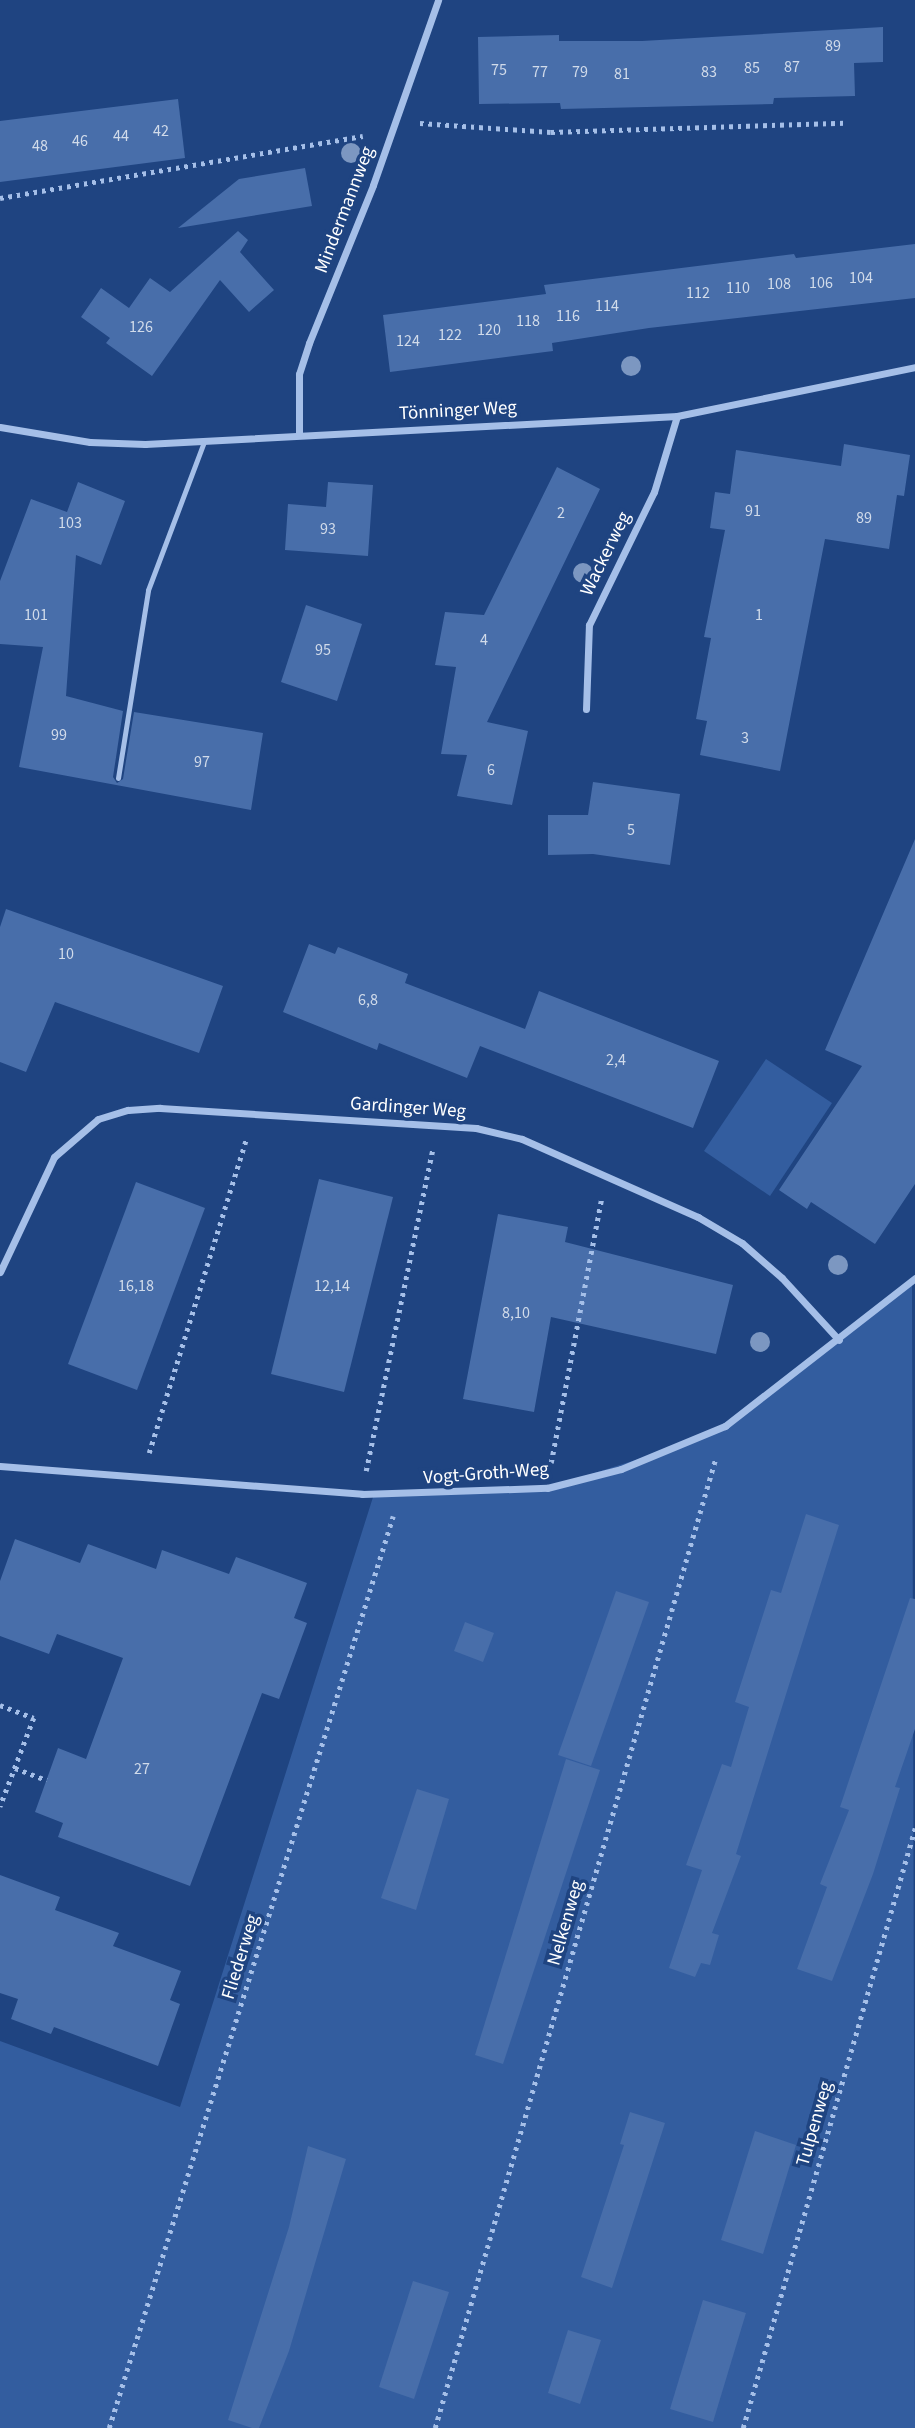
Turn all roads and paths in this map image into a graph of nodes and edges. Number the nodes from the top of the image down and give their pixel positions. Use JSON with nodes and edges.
{"nodes":[{"id":1,"x":438,"y":0,"type":"edge"},
{"id":2,"x":420,"y":123,"type":"dead end"},
{"id":3,"x":845,"y":123,"type":"dead end"},
{"id":4,"x":371,"y":134,"type":"dead end"},
{"id":5,"x":0,"y":198,"type":"edge"},
{"id":6,"x":915,"y":367,"type":"edge"},
{"id":7,"x":677,"y":416,"type":"junction"},
{"id":8,"x":0,"y":427,"type":"edge"},
{"id":9,"x":299,"y":434,"type":"junction"},
{"id":10,"x":204,"y":442,"type":"junction"},
{"id":11,"x":586,"y":709,"type":"dead end"},
{"id":12,"x":118,"y":778,"type":"dead end"},
{"id":13,"x":254,"y":1114,"type":"junction"},
{"id":14,"x":437,"y":1126,"type":"junction"},
{"id":15,"x":605,"y":1175,"type":"junction"},
{"id":16,"x":0,"y":1272,"type":"edge"},
{"id":17,"x":914,"y":1282,"type":"edge"},
{"id":18,"x":839,"y":1340,"type":"junction"},
{"id":19,"x":725,"y":1426,"type":"junction"},
{"id":20,"x":0,"y":1466,"type":"edge"},
{"id":21,"x":141,"y":1477,"type":"junction"},
{"id":22,"x":547,"y":1488,"type":"junction"},
{"id":23,"x":362,"y":1494,"type":"junction"},
{"id":24,"x":400,"y":1495,"type":"junction"},
{"id":25,"x":0,"y":1705,"type":"edge"},
{"id":26,"x":15,"y":1768,"type":"junction"},
{"id":27,"x":47,"y":1780,"type":"dead end"},
{"id":28,"x":0,"y":1807,"type":"edge"},
{"id":29,"x":915,"y":1828,"type":"edge"},
{"id":30,"x":109,"y":2428,"type":"edge"},
{"id":31,"x":435,"y":2428,"type":"edge"},
{"id":32,"x":743,"y":2428,"type":"edge"}],
"edges":[{"from":1,"to":9,"type":"street","name":"Mindermannweg"},
{"from":2,"to":3,"type":"path"},
{"from":4,"to":5,"type":"path"},
{"from":6,"to":7,"type":"street","name":"Tönninger Weg"},
{"from":7,"to":9,"type":"street","name":"Tönninger Weg"},
{"from":7,"to":11,"type":"street","name":"Wackerweg"},
{"from":8,"to":10,"type":"street","name":"Tönninger Weg"},
{"from":9,"to":10,"type":"street","name":"Tönninger Weg"},
{"from":10,"to":12,"type":"lane"},
{"from":13,"to":14,"type":"street","name":"Gardinger Weg"},
{"from":13,"to":16,"type":"street","name":"Gardinger Weg"},
{"from":13,"to":21,"type":"path"},
{"from":14,"to":15,"type":"street","name":"Gardinger Weg"},
{"from":14,"to":23,"type":"path"},
{"from":15,"to":18,"type":"street","name":"Gardinger Weg"},
{"from":15,"to":22,"type":"path"},
{"from":17,"to":18,"type":"street","name":"Vogt-Groth-Weg"},
{"from":18,"to":19,"type":"street","name":"Vogt-Groth-Weg"},
{"from":19,"to":22,"type":"street","name":"Vogt-Groth-Weg"},
{"from":19,"to":31,"type":"path","name":"Nelkenweg"},
{"from":20,"to":21,"type":"street","name":"Vogt-Groth-Weg"},
{"from":21,"to":23,"type":"street","name":"Vogt-Groth-Weg"},
{"from":22,"to":24,"type":"street","name":"Vogt-Groth-Weg"},
{"from":23,"to":24,"type":"street","name":"Vogt-Groth-Weg"},
{"from":24,"to":30,"type":"path","name":"Fliederweg"},
{"from":25,"to":26,"type":"path"},
{"from":26,"to":27,"type":"path"},
{"from":26,"to":28,"type":"path"},
{"from":29,"to":32,"type":"path","name":"Tulpenweg"}]}
